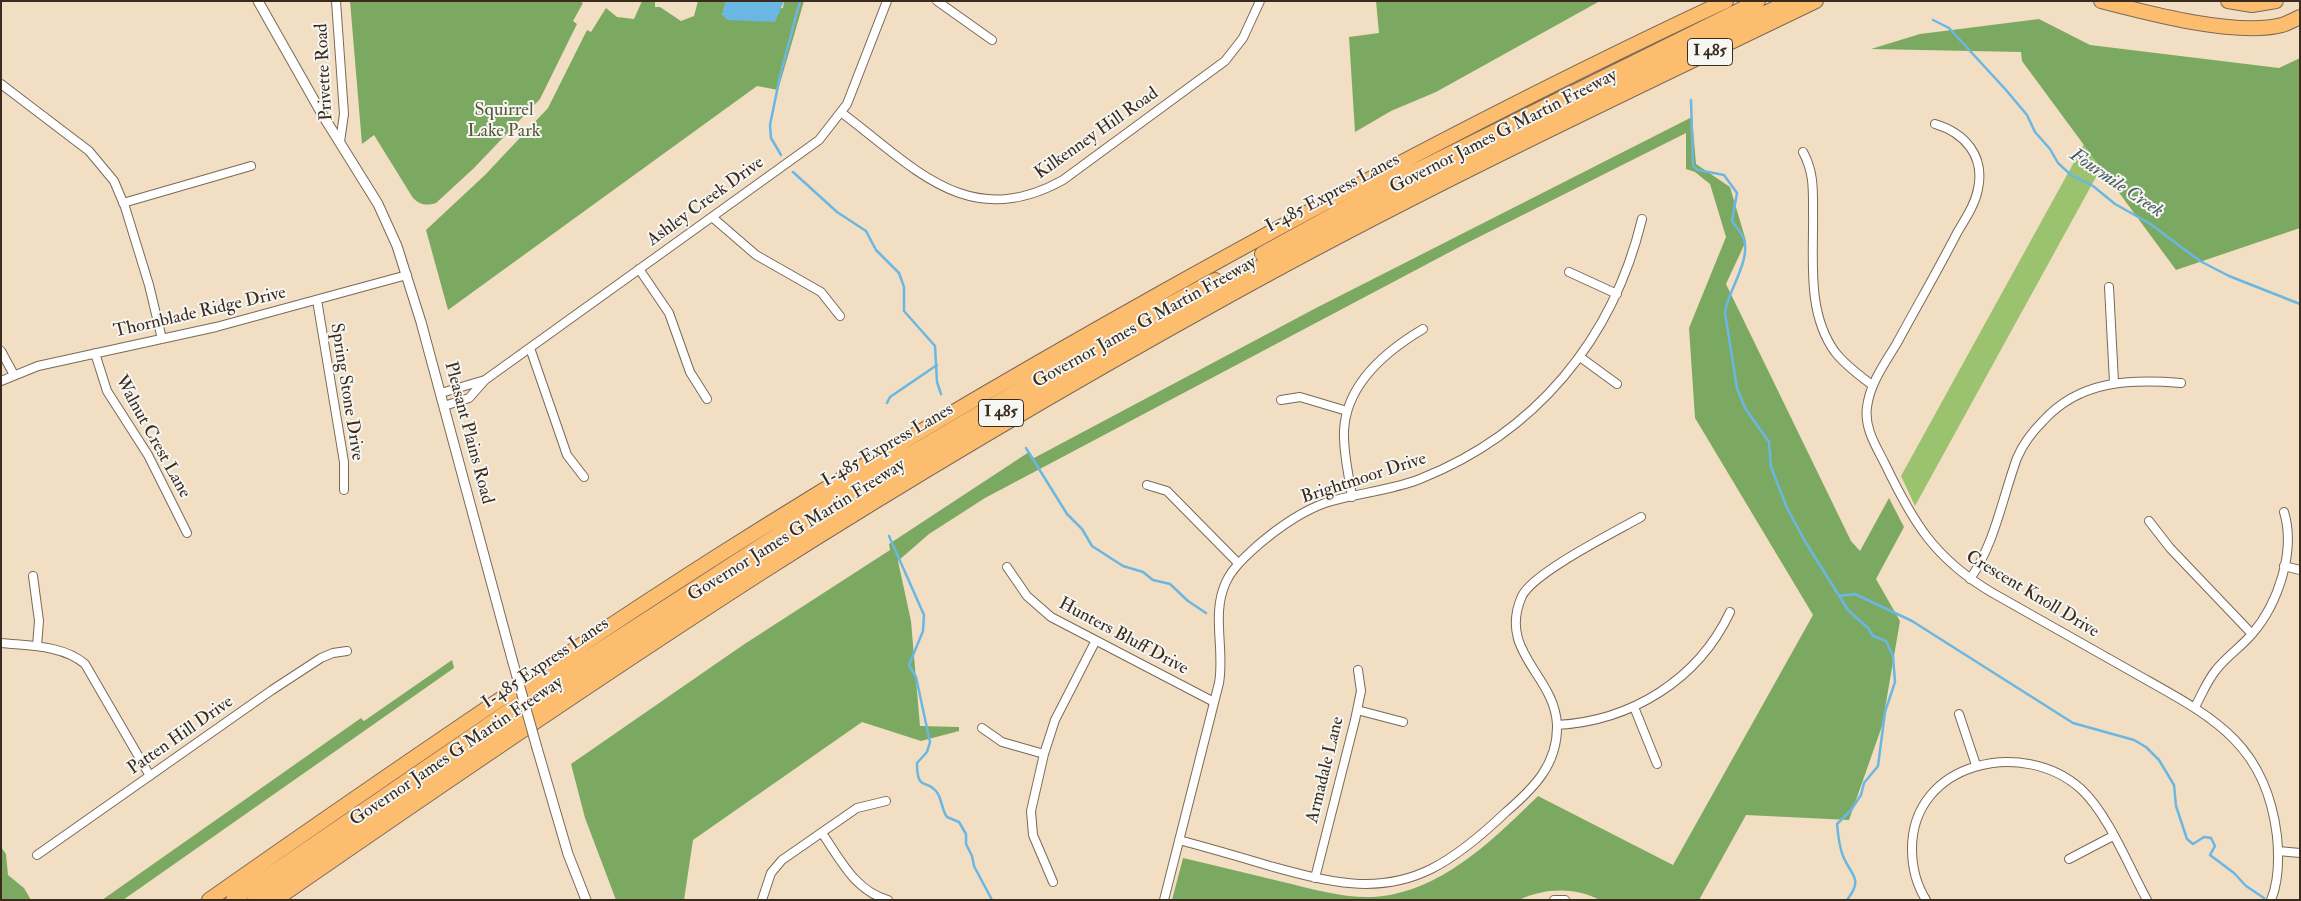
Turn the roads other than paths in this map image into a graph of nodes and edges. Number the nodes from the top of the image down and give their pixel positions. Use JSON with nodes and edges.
{"nodes":[{"id":1,"x":258,"y":1,"type":"edge"},
{"id":2,"x":336,"y":1,"type":"edge"},
{"id":3,"x":887,"y":1,"type":"edge"},
{"id":4,"x":937,"y":1,"type":"edge"},
{"id":5,"x":1260,"y":1,"type":"edge"},
{"id":6,"x":1706,"y":1,"type":"edge"},
{"id":7,"x":1726,"y":1,"type":"edge"},
{"id":8,"x":1758,"y":1,"type":"edge"},
{"id":9,"x":1791,"y":1,"type":"edge"},
{"id":10,"x":1820,"y":1,"type":"edge"},
{"id":11,"x":2101,"y":1,"type":"edge"},
{"id":12,"x":2228,"y":1,"type":"edge"},
{"id":13,"x":2276,"y":1,"type":"edge"},
{"id":14,"x":1811,"y":4,"type":"edge"},
{"id":15,"x":2300,"y":17,"type":"edge"},
{"id":16,"x":1668,"y":28,"type":"junction"},
{"id":17,"x":992,"y":40,"type":"dead end"},
{"id":18,"x":1,"y":84,"type":"edge"},
{"id":19,"x":842,"y":113,"type":"junction"},
{"id":20,"x":1935,"y":124,"type":"dead end"},
{"id":21,"x":340,"y":142,"type":"junction"},
{"id":22,"x":1804,"y":152,"type":"dead end"},
{"id":23,"x":251,"y":166,"type":"dead end"},
{"id":24,"x":123,"y":203,"type":"junction"},
{"id":25,"x":712,"y":217,"type":"junction"},
{"id":26,"x":1642,"y":219,"type":"dead end"},
{"id":27,"x":639,"y":269,"type":"junction"},
{"id":28,"x":1569,"y":272,"type":"dead end"},
{"id":29,"x":407,"y":275,"type":"junction"},
{"id":30,"x":2109,"y":287,"type":"dead end"},
{"id":31,"x":1617,"y":294,"type":"junction"},
{"id":32,"x":317,"y":300,"type":"junction"},
{"id":33,"x":840,"y":316,"type":"dead end"},
{"id":34,"x":1423,"y":329,"type":"dead end"},
{"id":35,"x":162,"y":339,"type":"junction"},
{"id":36,"x":530,"y":348,"type":"junction"},
{"id":37,"x":1,"y":351,"type":"edge"},
{"id":38,"x":95,"y":353,"type":"junction"},
{"id":39,"x":1580,"y":357,"type":"junction"},
{"id":40,"x":14,"y":375,"type":"junction"},
{"id":41,"x":485,"y":380,"type":"junction"},
{"id":42,"x":1,"y":381,"type":"edge"},
{"id":43,"x":2114,"y":382,"type":"junction"},
{"id":44,"x":1617,"y":384,"type":"dead end"},
{"id":45,"x":2181,"y":384,"type":"dead end"},
{"id":46,"x":1872,"y":385,"type":"junction"},
{"id":47,"x":441,"y":393,"type":"junction"},
{"id":48,"x":707,"y":399,"type":"dead end"},
{"id":49,"x":1282,"y":400,"type":"dead end"},
{"id":50,"x":444,"y":406,"type":"junction"},
{"id":51,"x":1347,"y":411,"type":"junction"},
{"id":52,"x":584,"y":477,"type":"dead end"},
{"id":53,"x":1147,"y":485,"type":"dead end"},
{"id":54,"x":344,"y":490,"type":"dead end"},
{"id":55,"x":1352,"y":497,"type":"junction"},
{"id":56,"x":2284,"y":512,"type":"dead end"},
{"id":57,"x":1641,"y":517,"type":"dead end"},
{"id":58,"x":2150,"y":521,"type":"dead end"},
{"id":59,"x":187,"y":533,"type":"dead end"},
{"id":60,"x":1238,"y":563,"type":"junction"},
{"id":61,"x":1007,"y":566,"type":"dead end"},
{"id":62,"x":2284,"y":566,"type":"junction"},
{"id":63,"x":2300,"y":570,"type":"edge"},
{"id":64,"x":33,"y":576,"type":"dead end"},
{"id":65,"x":1970,"y":579,"type":"junction"},
{"id":66,"x":1730,"y":612,"type":"dead end"},
{"id":67,"x":2252,"y":634,"type":"junction"},
{"id":68,"x":1095,"y":642,"type":"junction"},
{"id":69,"x":1,"y":643,"type":"edge"},
{"id":70,"x":38,"y":646,"type":"junction"},
{"id":71,"x":347,"y":651,"type":"dead end"},
{"id":72,"x":1358,"y":670,"type":"dead end"},
{"id":73,"x":576,"y":694,"type":"junction"},
{"id":74,"x":1214,"y":702,"type":"junction"},
{"id":75,"x":1634,"y":707,"type":"junction"},
{"id":76,"x":2195,"y":707,"type":"junction"},
{"id":77,"x":1357,"y":710,"type":"junction"},
{"id":78,"x":1959,"y":714,"type":"dead end"},
{"id":79,"x":1403,"y":722,"type":"dead end"},
{"id":80,"x":1557,"y":725,"type":"junction"},
{"id":81,"x":982,"y":728,"type":"dead end"},
{"id":82,"x":469,"y":751,"type":"junction"},
{"id":83,"x":1044,"y":754,"type":"junction"},
{"id":84,"x":1658,"y":764,"type":"dead end"},
{"id":85,"x":1976,"y":765,"type":"junction"},
{"id":86,"x":150,"y":776,"type":"junction"},
{"id":87,"x":886,"y":801,"type":"dead end"},
{"id":88,"x":822,"y":833,"type":"junction"},
{"id":89,"x":2113,"y":836,"type":"junction"},
{"id":90,"x":1179,"y":840,"type":"junction"},
{"id":91,"x":2278,"y":851,"type":"junction"},
{"id":92,"x":2300,"y":853,"type":"edge"},
{"id":93,"x":38,"y":856,"type":"dead end"},
{"id":94,"x":2069,"y":859,"type":"dead end"},
{"id":95,"x":264,"y":861,"type":"junction"},
{"id":96,"x":1315,"y":878,"type":"junction"},
{"id":97,"x":1053,"y":882,"type":"dead end"},
{"id":98,"x":209,"y":900,"type":"edge"},
{"id":99,"x":223,"y":900,"type":"edge"},
{"id":100,"x":233,"y":900,"type":"edge"},
{"id":101,"x":255,"y":900,"type":"edge"},
{"id":102,"x":275,"y":900,"type":"edge"},
{"id":103,"x":586,"y":900,"type":"edge"},
{"id":104,"x":762,"y":900,"type":"edge"},
{"id":105,"x":888,"y":900,"type":"edge"},
{"id":106,"x":1164,"y":900,"type":"edge"},
{"id":107,"x":1554,"y":900,"type":"edge"},
{"id":108,"x":1565,"y":900,"type":"edge"},
{"id":109,"x":1926,"y":900,"type":"edge"},
{"id":110,"x":2147,"y":900,"type":"edge"},
{"id":111,"x":2271,"y":900,"type":"edge"}],
"edges":[{"from":1,"to":21,"type":"street","name":"Pleasant Plains Road"},
{"from":2,"to":21,"type":"street","name":"Privette Road"},
{"from":3,"to":19,"type":"street","name":"Ashley Creek Drive"},
{"from":4,"to":17,"type":"street"},
{"from":5,"to":19,"type":"street","name":"Kilkenney Hill Road"},
{"from":6,"to":16,"type":"highway"},
{"from":7,"to":16,"type":"highway","name":"Governor James G Martin Freeway","number":"I 485"},
{"from":8,"to":100,"type":"highway","name":"I-485 Express Lanes","number":"I 485"},
{"from":9,"to":82,"type":"highway","name":"I-485 Express Lanes","number":"I 485"},
{"from":10,"to":14,"type":"highway","name":"Governor James G Martin Freeway"},
{"from":11,"to":15,"type":"highway"},
{"from":12,"to":13,"type":"highway"},
{"from":14,"to":73,"type":"highway","name":"Governor James G Martin Freeway","number":"I 485"},
{"from":16,"to":95,"type":"highway","name":"Governor James G Martin Freeway","number":"I 485"},
{"from":18,"to":24,"type":"street"},
{"from":19,"to":25,"type":"street","name":"Ashley Creek Drive"},
{"from":20,"to":46,"type":"street","name":"Crescent Knoll Drive"},
{"from":21,"to":29,"type":"street","name":"Pleasant Plains Road"},
{"from":22,"to":46,"type":"street"},
{"from":23,"to":24,"type":"street"},
{"from":24,"to":35,"type":"street"},
{"from":25,"to":27,"type":"street","name":"Ashley Creek Drive"},
{"from":25,"to":33,"type":"street"},
{"from":26,"to":31,"type":"street","name":"Brightmoor Drive"},
{"from":27,"to":36,"type":"street","name":"Ashley Creek Drive"},
{"from":27,"to":48,"type":"street"},
{"from":28,"to":31,"type":"street"},
{"from":29,"to":32,"type":"street","name":"Thornblade Ridge Drive"},
{"from":29,"to":47,"type":"street","name":"Pleasant Plains Road"},
{"from":30,"to":43,"type":"street"},
{"from":31,"to":39,"type":"street","name":"Brightmoor Drive"},
{"from":32,"to":35,"type":"street","name":"Thornblade Ridge Drive"},
{"from":32,"to":54,"type":"street","name":"Spring Stone Drive"},
{"from":34,"to":51,"type":"street"},
{"from":35,"to":38,"type":"street","name":"Thornblade Ridge Drive"},
{"from":36,"to":41,"type":"street","name":"Ashley Creek Drive"},
{"from":36,"to":52,"type":"street"},
{"from":37,"to":40,"type":"street"},
{"from":38,"to":40,"type":"street","name":"Thornblade Ridge Drive"},
{"from":38,"to":59,"type":"street","name":"Walnut Crest Lane"},
{"from":39,"to":44,"type":"street"},
{"from":39,"to":55,"type":"street","name":"Brightmoor Drive"},
{"from":40,"to":42,"type":"street","name":"Thornblade Ridge Drive"},
{"from":41,"to":47,"type":"street","name":"Ashley Creek Drive"},
{"from":41,"to":50,"type":"street","name":"Ashley Creek Drive"},
{"from":43,"to":45,"type":"street"},
{"from":43,"to":65,"type":"street"},
{"from":46,"to":65,"type":"street","name":"Crescent Knoll Drive"},
{"from":47,"to":50,"type":"street","name":"Pleasant Plains Road"},
{"from":49,"to":51,"type":"street"},
{"from":50,"to":103,"type":"street","name":"Pleasant Plains Road","bridge":true},
{"from":51,"to":55,"type":"street"},
{"from":53,"to":60,"type":"street"},
{"from":55,"to":60,"type":"street","name":"Brightmoor Drive"},
{"from":56,"to":62,"type":"street"},
{"from":57,"to":80,"type":"street"},
{"from":58,"to":67,"type":"street"},
{"from":60,"to":74,"type":"street","name":"Brightmoor Drive"},
{"from":61,"to":68,"type":"street","name":"Hunters Bluff Drive"},
{"from":62,"to":63,"type":"street"},
{"from":62,"to":67,"type":"street"},
{"from":64,"to":70,"type":"street"},
{"from":65,"to":76,"type":"street","name":"Crescent Knoll Drive"},
{"from":66,"to":75,"type":"street"},
{"from":67,"to":76,"type":"street"},
{"from":68,"to":74,"type":"street","name":"Hunters Bluff Drive"},
{"from":68,"to":83,"type":"street"},
{"from":69,"to":70,"type":"street"},
{"from":70,"to":86,"type":"street"},
{"from":71,"to":86,"type":"street","name":"Patten Hill Drive"},
{"from":72,"to":77,"type":"street","name":"Armadale Lane"},
{"from":73,"to":82,"type":"highway"},
{"from":73,"to":102,"type":"highway","name":"Governor James G Martin Freeway","number":"I 485"},
{"from":74,"to":90,"type":"street","name":"Brightmoor Drive"},
{"from":75,"to":80,"type":"street"},
{"from":75,"to":84,"type":"street"},
{"from":76,"to":91,"type":"street","name":"Crescent Knoll Drive"},
{"from":77,"to":79,"type":"street"},
{"from":77,"to":96,"type":"street","name":"Armadale Lane"},
{"from":78,"to":85,"type":"street"},
{"from":80,"to":96,"type":"street"},
{"from":81,"to":83,"type":"street"},
{"from":82,"to":101,"type":"highway","name":"I-485 Express Lanes","number":"I 485"},
{"from":83,"to":97,"type":"street"},
{"from":85,"to":89,"type":"street"},
{"from":85,"to":109,"type":"street"},
{"from":86,"to":93,"type":"street","name":"Patten Hill Drive"},
{"from":87,"to":88,"type":"street"},
{"from":88,"to":104,"type":"street"},
{"from":88,"to":105,"type":"street"},
{"from":89,"to":94,"type":"street"},
{"from":89,"to":110,"type":"street"},
{"from":90,"to":96,"type":"street"},
{"from":90,"to":106,"type":"street","name":"Brightmoor Drive"},
{"from":91,"to":92,"type":"street"},
{"from":91,"to":111,"type":"street","name":"Crescent Knoll Drive"},
{"from":95,"to":98,"type":"highway","name":"Governor James G Martin Freeway","number":"I 485"},
{"from":95,"to":99,"type":"highway"},
{"from":107,"to":108,"type":"street"}]}
